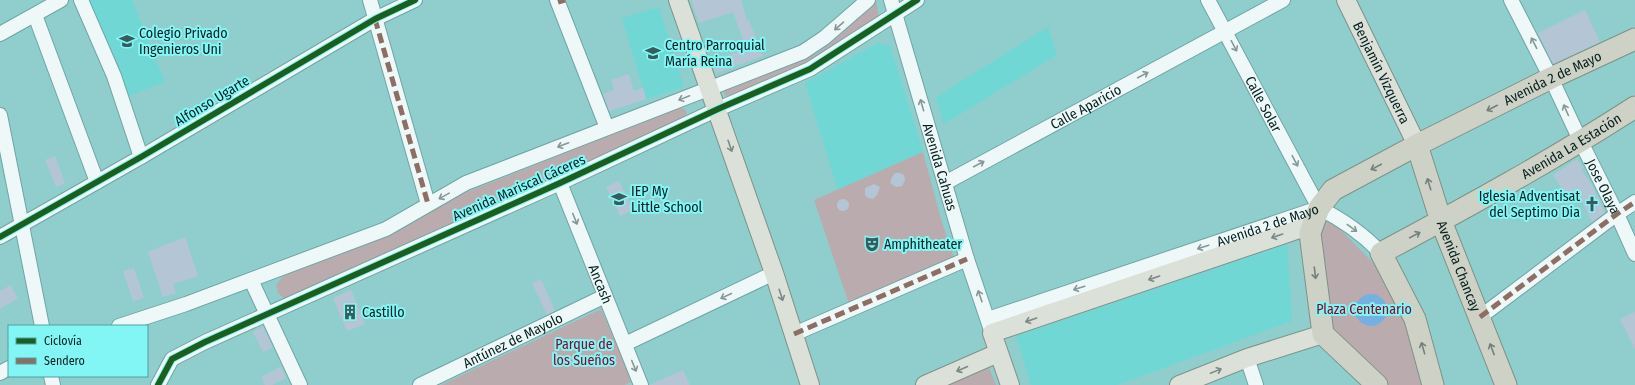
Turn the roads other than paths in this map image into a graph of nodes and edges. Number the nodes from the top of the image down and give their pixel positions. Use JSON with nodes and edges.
{"nodes":[{"id":1,"x":61,"y":0,"type":"edge"},
{"id":2,"x":81,"y":0,"type":"edge"},
{"id":3,"x":370,"y":0,"type":"edge"},
{"id":4,"x":415,"y":0,"type":"edge"},
{"id":5,"x":678,"y":0,"type":"edge"},
{"id":6,"x":868,"y":0,"type":"edge"},
{"id":7,"x":891,"y":0,"type":"edge"},
{"id":8,"x":917,"y":0,"type":"edge"},
{"id":9,"x":1208,"y":0,"type":"edge"},
{"id":10,"x":1283,"y":0,"type":"edge"},
{"id":11,"x":1346,"y":0,"type":"edge"},
{"id":12,"x":1511,"y":0,"type":"edge"},
{"id":13,"x":560,"y":1,"type":"edge"},
{"id":14,"x":35,"y":15,"type":"junction"},
{"id":15,"x":895,"y":15,"type":"junction"},
{"id":16,"x":375,"y":19,"type":"junction"},
{"id":17,"x":1226,"y":31,"type":"junction"},
{"id":18,"x":0,"y":34,"type":"edge"},
{"id":19,"x":1635,"y":39,"type":"edge"},
{"id":20,"x":1552,"y":78,"type":"junction"},
{"id":21,"x":708,"y":88,"type":"junction"},
{"id":22,"x":1635,"y":107,"type":"edge"},
{"id":23,"x":718,"y":109,"type":"junction"},
{"id":24,"x":0,"y":115,"type":"edge"},
{"id":25,"x":607,"y":128,"type":"junction"},
{"id":26,"x":1580,"y":142,"type":"junction"},
{"id":27,"x":1417,"y":145,"type":"junction"},
{"id":28,"x":141,"y":157,"type":"junction"},
{"id":29,"x":97,"y":182,"type":"junction"},
{"id":30,"x":945,"y":182,"type":"junction"},
{"id":31,"x":560,"y":183,"type":"junction"},
{"id":32,"x":1635,"y":202,"type":"edge"},
{"id":33,"x":428,"y":204,"type":"junction"},
{"id":34,"x":1617,"y":214,"type":"junction"},
{"id":35,"x":1316,"y":216,"type":"junction"},
{"id":36,"x":1441,"y":221,"type":"junction"},
{"id":37,"x":22,"y":226,"type":"junction"},
{"id":38,"x":0,"y":237,"type":"edge"},
{"id":39,"x":1381,"y":253,"type":"junction"},
{"id":40,"x":1635,"y":254,"type":"edge"},
{"id":41,"x":968,"y":259,"type":"junction"},
{"id":42,"x":774,"y":273,"type":"junction"},
{"id":43,"x":251,"y":280,"type":"junction"},
{"id":44,"x":606,"y":296,"type":"junction"},
{"id":45,"x":266,"y":316,"type":"junction"},
{"id":46,"x":1480,"y":316,"type":"junction"},
{"id":47,"x":42,"y":325,"type":"edge"},
{"id":48,"x":121,"y":325,"type":"edge"},
{"id":49,"x":990,"y":326,"type":"junction"},
{"id":50,"x":794,"y":334,"type":"junction"},
{"id":51,"x":1323,"y":334,"type":"junction"},
{"id":52,"x":625,"y":344,"type":"junction"},
{"id":53,"x":998,"y":353,"type":"junction"},
{"id":54,"x":1247,"y":358,"type":"junction"},
{"id":55,"x":639,"y":384,"type":"edge"},
{"id":56,"x":158,"y":385,"type":"edge"},
{"id":57,"x":300,"y":385,"type":"edge"},
{"id":58,"x":420,"y":385,"type":"edge"},
{"id":59,"x":810,"y":385,"type":"edge"},
{"id":60,"x":926,"y":385,"type":"edge"},
{"id":61,"x":1010,"y":385,"type":"edge"},
{"id":62,"x":1179,"y":385,"type":"edge"},
{"id":63,"x":1256,"y":385,"type":"edge"},
{"id":64,"x":1377,"y":385,"type":"edge"},
{"id":65,"x":1434,"y":385,"type":"edge"},
{"id":66,"x":1506,"y":385,"type":"edge"}],
"edges":[{"from":1,"to":14,"type":"street"},
{"from":2,"to":28,"type":"street"},
{"from":3,"to":16,"type":"street"},
{"from":4,"to":16,"type":"street","name":"Alfonso Ugarte"},
{"from":5,"to":21,"type":"main road"},
{"from":6,"to":21,"type":"street","one_way":true},
{"from":7,"to":15,"type":"street","name":"Avenida Cahuas"},
{"from":8,"to":15,"type":"street","name":"Avenida Mariscal Cáceres"},
{"from":9,"to":17,"type":"street","name":"Calle Solar"},
{"from":10,"to":17,"type":"street","name":"Calle Aparicio"},
{"from":11,"to":27,"type":"main road","name":"Benjamín Vizquerra"},
{"from":20,"to":12,"type":"street","name":"Jose Olaya","one_way":true},
{"from":13,"to":25,"type":"street"},
{"from":14,"to":18,"type":"street"},
{"from":14,"to":29,"type":"street"},
{"from":15,"to":23,"type":"street","name":"Avenida Mariscal Cáceres"},
{"from":30,"to":15,"type":"street","name":"Avenida Cahuas","one_way":true},
{"from":16,"to":28,"type":"street","name":"Alfonso Ugarte"},
{"from":16,"to":33,"type":"street"},
{"from":30,"to":17,"type":"street","name":"Calle Aparicio","one_way":true},
{"from":17,"to":35,"type":"street","name":"Calle Solar","one_way":true},
{"from":19,"to":20,"type":"highway","name":"Avenida 2 de Mayo"},
{"from":26,"to":20,"type":"street","name":"Jose Olaya","one_way":true},
{"from":20,"to":27,"type":"highway","name":"Avenida 2 de Mayo","one_way":true},
{"from":21,"to":23,"type":"main road"},
{"from":21,"to":25,"type":"street","one_way":true},
{"from":22,"to":26,"type":"highway","name":"Avenida La Estación"},
{"from":23,"to":31,"type":"street","name":"Avenida Mariscal Cáceres"},
{"from":23,"to":42,"type":"main road","one_way":true},
{"from":24,"to":37,"type":"street"},
{"from":25,"to":33,"type":"street","one_way":true},
{"from":26,"to":34,"type":"street","name":"Jose Olaya"},
{"from":26,"to":36,"type":"highway","name":"Avenida La Estación"},
{"from":27,"to":35,"type":"highway","name":"Avenida 2 de Mayo","one_way":true},
{"from":36,"to":27,"type":"highway","name":"Avenida Chancay","one_way":true},
{"from":28,"to":29,"type":"street","name":"Alfonso Ugarte"},
{"from":29,"to":37,"type":"street","name":"Alfonso Ugarte"},
{"from":30,"to":41,"type":"street","name":"Avenida Cahuas"},
{"from":31,"to":44,"type":"street","name":"Ancash","one_way":true},
{"from":31,"to":45,"type":"street","name":"Avenida Mariscal Cáceres"},
{"from":32,"to":34,"type":"street"},
{"from":33,"to":43,"type":"street"},
{"from":34,"to":40,"type":"street","name":"Jose Olaya"},
{"from":34,"to":46,"type":"street"},
{"from":35,"to":39,"type":"street","one_way":true},
{"from":35,"to":49,"type":"main road","name":"Avenida 2 de Mayo","one_way":true},
{"from":35,"to":51,"type":"highway","one_way":true},
{"from":39,"to":36,"type":"highway","name":"Avenida La Estación","one_way":true},
{"from":36,"to":46,"type":"highway","name":"Avenida Chancay"},
{"from":37,"to":38,"type":"street","name":"Alfonso Ugarte"},
{"from":37,"to":47,"type":"street"},
{"from":65,"to":39,"type":"highway","one_way":true},
{"from":49,"to":41,"type":"street","name":"Avenida Cahuas","one_way":true},
{"from":41,"to":50,"type":"street"},
{"from":42,"to":50,"type":"main road","one_way":true},
{"from":42,"to":52,"type":"street","one_way":true},
{"from":43,"to":45,"type":"street"},
{"from":43,"to":48,"type":"street"},
{"from":44,"to":52,"type":"street","name":"Ancash"},
{"from":44,"to":58,"type":"street","name":"Antúnez de Mayolo"},
{"from":45,"to":56,"type":"street","name":"Avenida Mariscal Cáceres"},
{"from":45,"to":57,"type":"street"},
{"from":66,"to":46,"type":"highway","name":"Avenida Chancay","one_way":true},
{"from":49,"to":53,"type":"main road"},
{"from":50,"to":59,"type":"main road"},
{"from":51,"to":54,"type":"main road"},
{"from":51,"to":64,"type":"highway"},
{"from":52,"to":55,"type":"street","name":"Ancash","one_way":true},
{"from":53,"to":60,"type":"main road","one_way":true},
{"from":53,"to":61,"type":"main road"},
{"from":62,"to":54,"type":"main road","one_way":true},
{"from":54,"to":63,"type":"street"}]}
